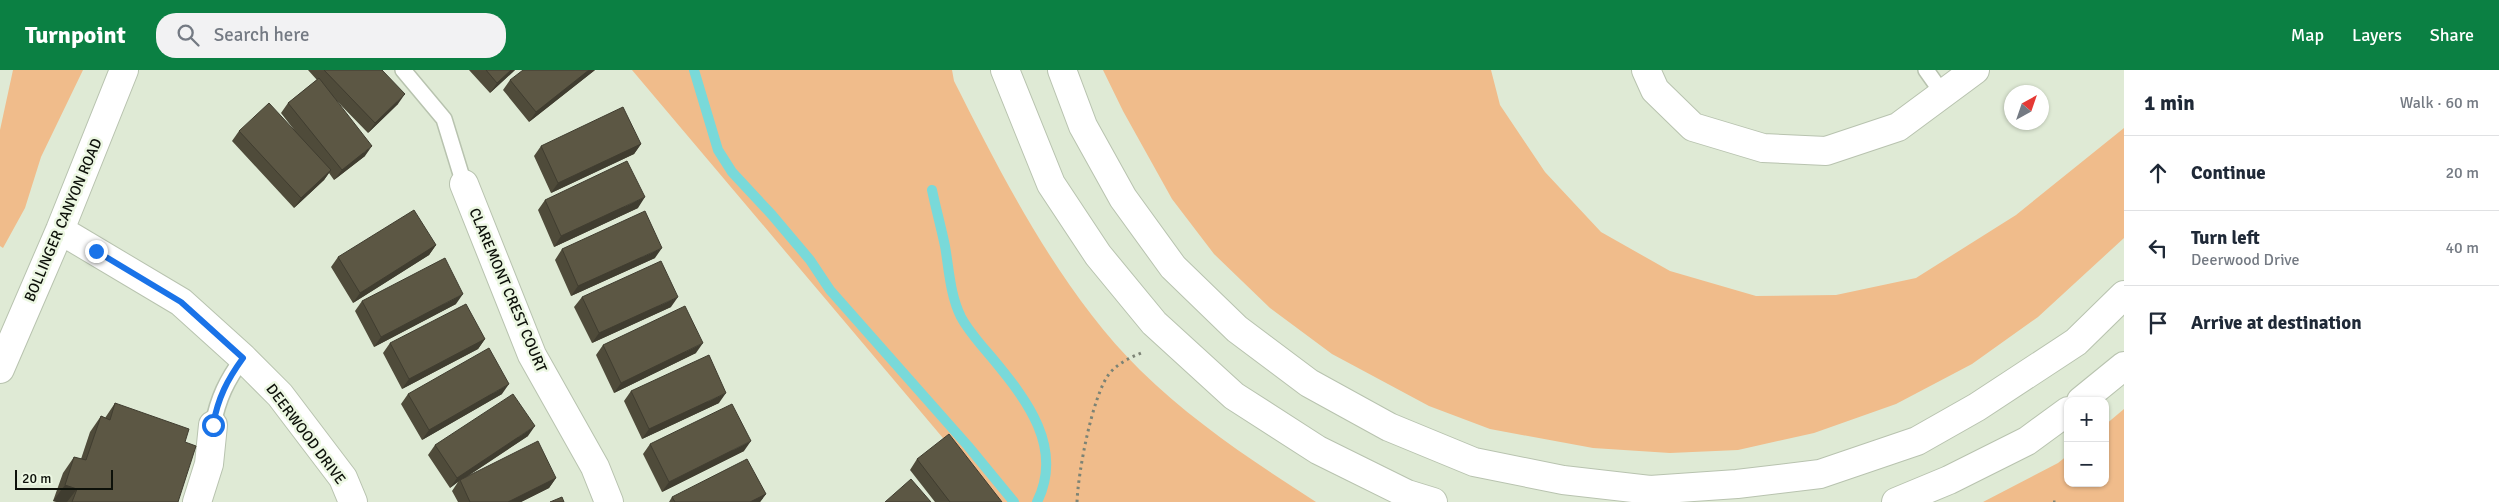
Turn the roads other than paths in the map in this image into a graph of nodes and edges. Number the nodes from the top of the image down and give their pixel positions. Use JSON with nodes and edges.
{"nodes":[{"id":1,"x":124,"y":70,"type":"edge"},
{"id":2,"x":403,"y":70,"type":"edge"},
{"id":3,"x":1005,"y":70,"type":"edge"},
{"id":4,"x":1062,"y":70,"type":"edge"},
{"id":5,"x":1646,"y":70,"type":"edge"},
{"id":6,"x":1926,"y":70,"type":"edge"},
{"id":7,"x":1974,"y":70,"type":"edge"},
{"id":8,"x":1943,"y":94,"type":"junction"},
{"id":9,"x":464,"y":184,"type":"joint"},
{"id":10,"x":60,"y":230,"type":"junction"},
{"id":11,"x":2124,"y":295,"type":"edge"},
{"id":12,"x":243,"y":358,"type":"junction"},
{"id":13,"x":2124,"y":366,"type":"edge"},
{"id":14,"x":0,"y":370,"type":"edge"},
{"id":15,"x":2086,"y":397,"type":"edge"},
{"id":16,"x":2064,"y":414,"type":"edge"},
{"id":17,"x":213,"y":425,"type":"joint"},
{"id":18,"x":197,"y":502,"type":"edge"},
{"id":19,"x":353,"y":502,"type":"edge"},
{"id":20,"x":609,"y":502,"type":"edge"},
{"id":21,"x":1433,"y":502,"type":"edge"},
{"id":22,"x":1896,"y":502,"type":"edge"}],
"edges":[{"from":1,"to":10,"type":"street","name":"BOLLINGER CANYON ROAD"},
{"from":2,"to":9,"type":"lane"},
{"from":3,"to":21,"type":"street"},
{"from":4,"to":11,"type":"street"},
{"from":5,"to":8,"type":"street"},
{"from":6,"to":8,"type":"lane"},
{"from":7,"to":8,"type":"street"},
{"from":9,"to":20,"type":"street","name":"CLAREMONT CREST COURT"},
{"from":10,"to":12,"type":"street","name":"DEERWOOD DRIVE"},
{"from":10,"to":14,"type":"street","name":"BOLLINGER CANYON ROAD"},
{"from":12,"to":17,"type":"lane"},
{"from":12,"to":19,"type":"street","name":"DEERWOOD DRIVE"},
{"from":13,"to":15,"type":"street"},
{"from":16,"to":22,"type":"street"},
{"from":17,"to":18,"type":"street"}]}
